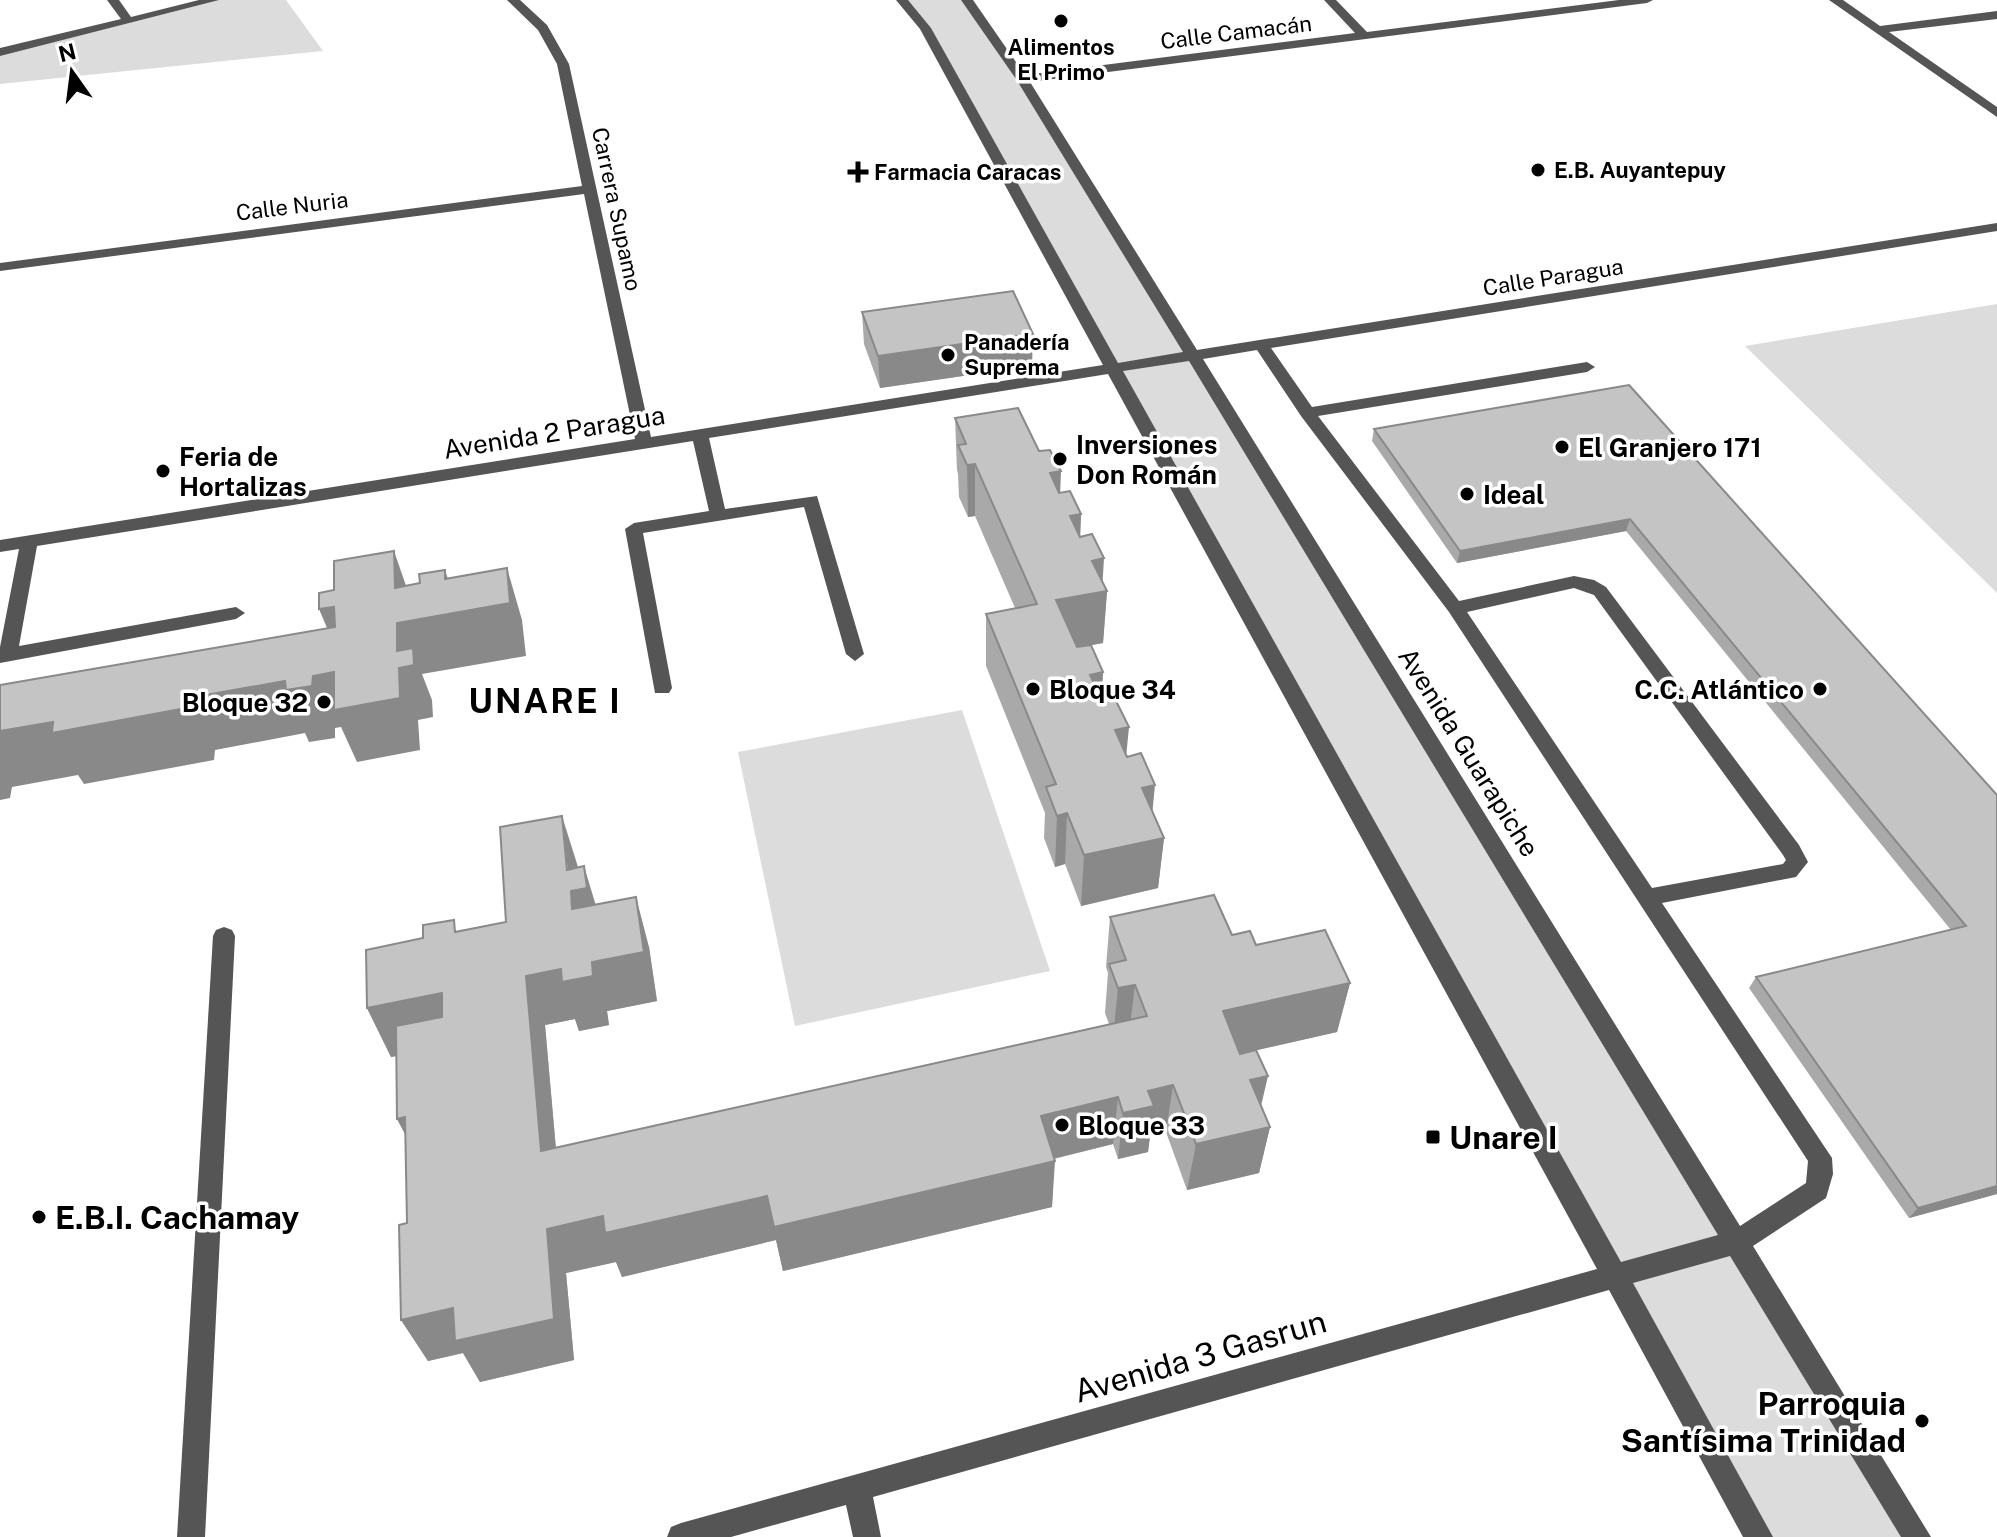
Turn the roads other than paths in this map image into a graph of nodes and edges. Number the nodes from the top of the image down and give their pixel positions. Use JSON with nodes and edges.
{"nodes":[{"id":1,"x":113,"y":0,"type":"edge"},
{"id":2,"x":213,"y":0,"type":"edge"},
{"id":3,"x":513,"y":0,"type":"edge"},
{"id":4,"x":902,"y":0,"type":"edge"},
{"id":5,"x":967,"y":0,"type":"edge"},
{"id":6,"x":1330,"y":0,"type":"edge"},
{"id":7,"x":1647,"y":0,"type":"edge"},
{"id":8,"x":1835,"y":0,"type":"edge"},
{"id":9,"x":1997,"y":15,"type":"edge"},
{"id":10,"x":128,"y":21,"type":"junction"},
{"id":11,"x":1878,"y":30,"type":"junction"},
{"id":12,"x":1364,"y":36,"type":"junction"},
{"id":13,"x":0,"y":52,"type":"edge"},
{"id":14,"x":1022,"y":79,"type":"junction"},
{"id":15,"x":1997,"y":113,"type":"edge"},
{"id":16,"x":590,"y":189,"type":"junction"},
{"id":17,"x":1997,"y":227,"type":"edge"},
{"id":18,"x":0,"y":267,"type":"edge"},
{"id":19,"x":1262,"y":346,"type":"junction"},
{"id":20,"x":1194,"y":357,"type":"junction"},
{"id":21,"x":1587,"y":367,"type":"dead end"},
{"id":22,"x":1116,"y":370,"type":"junction"},
{"id":23,"x":1307,"y":413,"type":"junction"},
{"id":24,"x":700,"y":435,"type":"junction"},
{"id":25,"x":644,"y":444,"type":"junction"},
{"id":26,"x":718,"y":515,"type":"junction"},
{"id":27,"x":29,"y":542,"type":"junction"},
{"id":28,"x":0,"y":546,"type":"edge"},
{"id":29,"x":1455,"y":608,"type":"junction"},
{"id":30,"x":236,"y":613,"type":"dead end"},
{"id":31,"x":855,"y":654,"type":"dead end"},
{"id":32,"x":4,"y":655,"type":"edge"},
{"id":33,"x":662,"y":688,"type":"dead end"},
{"id":34,"x":1647,"y":897,"type":"junction"},
{"id":35,"x":224,"y":936,"type":"dead end"},
{"id":36,"x":1737,"y":1242,"type":"junction"},
{"id":37,"x":1614,"y":1276,"type":"junction"},
{"id":38,"x":857,"y":1487,"type":"junction"},
{"id":39,"x":191,"y":1537,"type":"edge"},
{"id":40,"x":681,"y":1537,"type":"edge"},
{"id":41,"x":867,"y":1537,"type":"edge"},
{"id":42,"x":1759,"y":1537,"type":"edge"},
{"id":43,"x":1917,"y":1537,"type":"edge"}],
"edges":[{"from":1,"to":10,"type":"street"},
{"from":2,"to":10,"type":"street"},
{"from":3,"to":16,"type":"street","name":"Carrera Supamo"},
{"from":4,"to":22,"type":"street"},
{"from":5,"to":14,"type":"street","name":"Avenida Guarapiche"},
{"from":6,"to":12,"type":"street"},
{"from":7,"to":12,"type":"street","name":"Calle Camacán"},
{"from":8,"to":11,"type":"street"},
{"from":9,"to":11,"type":"street"},
{"from":10,"to":13,"type":"street"},
{"from":11,"to":15,"type":"street"},
{"from":12,"to":14,"type":"street","name":"Calle Camacán"},
{"from":14,"to":20,"type":"street","name":"Avenida Guarapiche"},
{"from":16,"to":18,"type":"street","name":"Calle Nuria"},
{"from":16,"to":25,"type":"street","name":"Carrera Supamo"},
{"from":17,"to":19,"type":"street","name":"Calle Paragua"},
{"from":19,"to":20,"type":"street","name":"Calle Paragua"},
{"from":19,"to":23,"type":"street"},
{"from":20,"to":22,"type":"street","name":"Calle Paragua"},
{"from":20,"to":36,"type":"street","name":"Avenida Guarapiche"},
{"from":21,"to":23,"type":"street"},
{"from":22,"to":24,"type":"street","name":"Avenida 2 Paragua"},
{"from":22,"to":37,"type":"street"},
{"from":23,"to":29,"type":"street"},
{"from":24,"to":25,"type":"street","name":"Avenida 2 Paragua"},
{"from":24,"to":26,"type":"street"},
{"from":25,"to":27,"type":"street","name":"Avenida 2 Paragua"},
{"from":26,"to":31,"type":"street"},
{"from":26,"to":33,"type":"street"},
{"from":27,"to":28,"type":"street","name":"Avenida 2 Paragua"},
{"from":27,"to":32,"type":"street"},
{"from":29,"to":34,"type":"street"},
{"from":29,"to":34,"type":"street"},
{"from":30,"to":32,"type":"street"},
{"from":34,"to":36,"type":"street","name":"Avenida 3 Gasrun"},
{"from":35,"to":39,"type":"street"},
{"from":36,"to":37,"type":"street","name":"Avenida 3 Gasrun"},
{"from":36,"to":43,"type":"street","name":"Avenida Guarapiche"},
{"from":37,"to":38,"type":"street","name":"Avenida 3 Gasrun"},
{"from":37,"to":42,"type":"street"},
{"from":38,"to":40,"type":"street","name":"Avenida 3 Gasrun"},
{"from":38,"to":41,"type":"street"}]}
